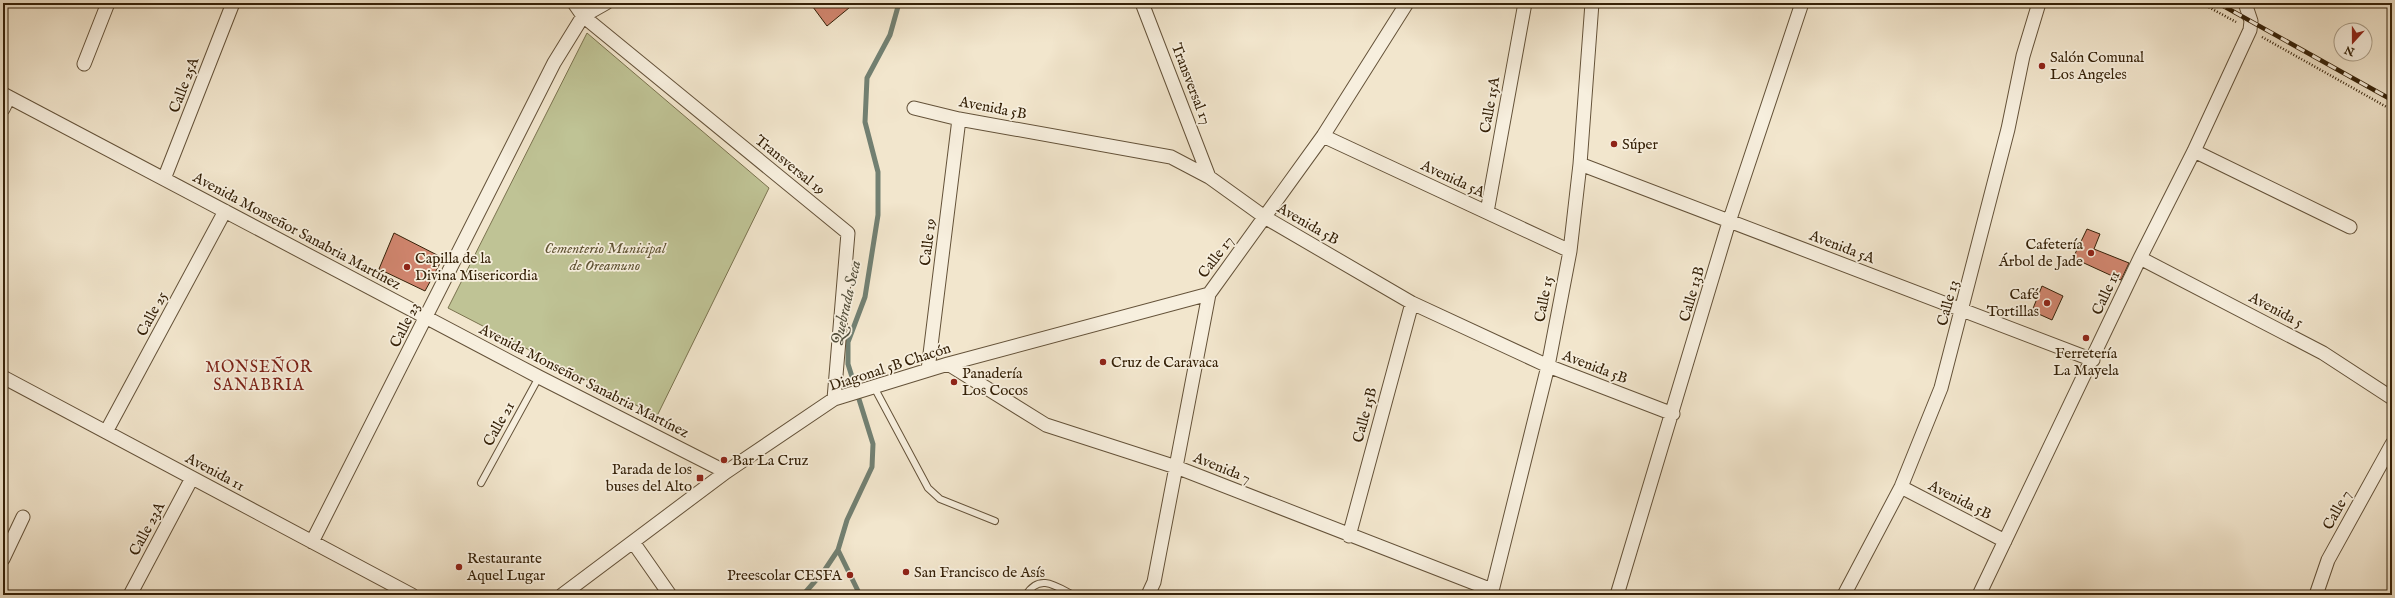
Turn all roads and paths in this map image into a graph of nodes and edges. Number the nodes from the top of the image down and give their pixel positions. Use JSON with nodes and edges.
{"nodes":[{"id":1,"x":108,"y":3,"type":"edge"},
{"id":2,"x":233,"y":3,"type":"edge"},
{"id":3,"x":574,"y":3,"type":"edge"},
{"id":4,"x":606,"y":3,"type":"edge"},
{"id":5,"x":1142,"y":3,"type":"edge"},
{"id":6,"x":1407,"y":3,"type":"edge"},
{"id":7,"x":1525,"y":3,"type":"edge"},
{"id":8,"x":1592,"y":3,"type":"edge"},
{"id":9,"x":1802,"y":3,"type":"edge"},
{"id":10,"x":2039,"y":3,"type":"edge"},
{"id":11,"x":2201,"y":3,"type":"edge"},
{"id":12,"x":2245,"y":3,"type":"edge"},
{"id":13,"x":582,"y":16,"type":"junction"},
{"id":14,"x":2250,"y":30,"type":"junction"},
{"id":15,"x":84,"y":64,"type":"dead end"},
{"id":16,"x":6,"y":95,"type":"edge"},
{"id":17,"x":914,"y":108,"type":"dead end"},
{"id":18,"x":3,"y":109,"type":"edge"},
{"id":19,"x":2392,"y":110,"type":"edge"},
{"id":20,"x":959,"y":119,"type":"junction"},
{"id":21,"x":1323,"y":136,"type":"junction"},
{"id":22,"x":2194,"y":151,"type":"junction"},
{"id":23,"x":1580,"y":164,"type":"junction"},
{"id":24,"x":1209,"y":177,"type":"junction"},
{"id":25,"x":164,"y":179,"type":"junction"},
{"id":26,"x":225,"y":211,"type":"junction"},
{"id":27,"x":1487,"y":212,"type":"junction"},
{"id":28,"x":1266,"y":218,"type":"junction"},
{"id":29,"x":1729,"y":222,"type":"junction"},
{"id":30,"x":2350,"y":227,"type":"dead end"},
{"id":31,"x":1570,"y":251,"type":"junction"},
{"id":32,"x":2140,"y":258,"type":"junction"},
{"id":33,"x":1209,"y":294,"type":"junction"},
{"id":34,"x":1412,"y":303,"type":"junction"},
{"id":35,"x":1963,"y":310,"type":"junction"},
{"id":36,"x":427,"y":317,"type":"junction"},
{"id":37,"x":2093,"y":360,"type":"junction"},
{"id":38,"x":948,"y":364,"type":"junction"},
{"id":39,"x":1548,"y":366,"type":"junction"},
{"id":40,"x":928,"y":370,"type":"junction"},
{"id":41,"x":3,"y":377,"type":"edge"},
{"id":42,"x":539,"y":377,"type":"junction"},
{"id":43,"x":874,"y":387,"type":"junction"},
{"id":44,"x":2392,"y":398,"type":"edge"},
{"id":45,"x":834,"y":399,"type":"junction"},
{"id":46,"x":1673,"y":414,"type":"junction"},
{"id":47,"x":106,"y":432,"type":"junction"},
{"id":48,"x":2392,"y":444,"type":"edge"},
{"id":49,"x":1176,"y":467,"type":"junction"},
{"id":50,"x":726,"y":472,"type":"junction"},
{"id":51,"x":192,"y":478,"type":"junction"},
{"id":52,"x":481,"y":483,"type":"dead end"},
{"id":53,"x":1901,"y":487,"type":"junction"},
{"id":54,"x":23,"y":517,"type":"dead end"},
{"id":55,"x":995,"y":521,"type":"dead end"},
{"id":56,"x":1349,"y":536,"type":"junction"},
{"id":57,"x":2005,"y":541,"type":"junction"},
{"id":58,"x":312,"y":542,"type":"junction"},
{"id":59,"x":632,"y":542,"type":"junction"},
{"id":60,"x":4,"y":553,"type":"edge"},
{"id":61,"x":1491,"y":593,"type":"edge"},
{"id":62,"x":130,"y":595,"type":"edge"},
{"id":63,"x":412,"y":595,"type":"edge"},
{"id":64,"x":562,"y":595,"type":"edge"},
{"id":65,"x":670,"y":595,"type":"edge"},
{"id":66,"x":1026,"y":595,"type":"edge"},
{"id":67,"x":1073,"y":595,"type":"edge"},
{"id":68,"x":1148,"y":595,"type":"edge"},
{"id":69,"x":1617,"y":595,"type":"edge"},
{"id":70,"x":1844,"y":595,"type":"edge"},
{"id":71,"x":1979,"y":595,"type":"edge"},
{"id":72,"x":2316,"y":595,"type":"edge"}],
"edges":[{"from":1,"to":15,"type":"street"},
{"from":2,"to":25,"type":"street","name":"Calle 25A"},
{"from":3,"to":13,"type":"street"},
{"from":4,"to":13,"type":"street"},
{"from":5,"to":24,"type":"street","name":"Transversal 17"},
{"from":6,"to":21,"type":"street","name":"Calle 17"},
{"from":7,"to":27,"type":"street","name":"Calle 15A"},
{"from":8,"to":23,"type":"street","name":"Calle 15"},
{"from":9,"to":29,"type":"street","name":"Calle 13B"},
{"from":10,"to":35,"type":"street","name":"Calle 13"},
{"from":11,"to":14,"type":"path"},
{"from":12,"to":14,"type":"street"},
{"from":13,"to":36,"type":"street","name":"Calle 23"},
{"from":13,"to":45,"type":"street","name":"Transversal 19"},
{"from":14,"to":19,"type":"path"},
{"from":14,"to":22,"type":"street","name":"Calle 11"},
{"from":16,"to":18,"type":"street"},
{"from":16,"to":25,"type":"street","name":"Avenida Monseñor Sanabria Martínez"},
{"from":17,"to":20,"type":"street","name":"Avenida 5B"},
{"from":20,"to":24,"type":"street","name":"Avenida 5B"},
{"from":20,"to":40,"type":"street","name":"Calle 19"},
{"from":21,"to":27,"type":"street","name":"Avenida 5A"},
{"from":21,"to":28,"type":"street","name":"Calle 17"},
{"from":22,"to":30,"type":"street"},
{"from":22,"to":32,"type":"street","name":"Calle 11"},
{"from":23,"to":29,"type":"street","name":"Avenida 5A"},
{"from":23,"to":31,"type":"street","name":"Calle 15"},
{"from":24,"to":28,"type":"street","name":"Avenida 5B"},
{"from":25,"to":26,"type":"street","name":"Avenida Monseñor Sanabria Martínez"},
{"from":26,"to":36,"type":"street","name":"Avenida Monseñor Sanabria Martínez"},
{"from":26,"to":47,"type":"street","name":"Calle 25"},
{"from":27,"to":31,"type":"street","name":"Avenida 5A"},
{"from":28,"to":33,"type":"street","name":"Calle 17"},
{"from":28,"to":34,"type":"street","name":"Avenida 5B"},
{"from":29,"to":35,"type":"street","name":"Avenida 5A"},
{"from":29,"to":46,"type":"street","name":"Calle 13B"},
{"from":31,"to":39,"type":"street","name":"Calle 15"},
{"from":32,"to":37,"type":"street","name":"Calle 11"},
{"from":32,"to":44,"type":"street","name":"Avenida 5"},
{"from":33,"to":38,"type":"street","name":"Diagonal 5B Chacón"},
{"from":33,"to":49,"type":"street","name":"Calle 17"},
{"from":34,"to":39,"type":"street","name":"Avenida 5B"},
{"from":34,"to":56,"type":"street","name":"Calle 15B"},
{"from":35,"to":37,"type":"street","name":"Avenida 5A"},
{"from":35,"to":53,"type":"street","name":"Calle 13"},
{"from":36,"to":42,"type":"street","name":"Avenida Monseñor Sanabria Martínez"},
{"from":36,"to":58,"type":"street","name":"Calle 23"},
{"from":37,"to":57,"type":"street","name":"Calle 11"},
{"from":38,"to":40,"type":"street","name":"Diagonal 5B Chacón"},
{"from":38,"to":49,"type":"street","name":"Avenida 7"},
{"from":39,"to":46,"type":"street","name":"Avenida 5B"},
{"from":39,"to":61,"type":"street","name":"Calle 15"},
{"from":40,"to":43,"type":"street","name":"Diagonal 5B Chacón"},
{"from":41,"to":47,"type":"street","name":"Avenida 11"},
{"from":42,"to":50,"type":"street","name":"Avenida Monseñor Sanabria Martínez"},
{"from":42,"to":52,"type":"lane","name":"Calle 21"},
{"from":43,"to":45,"type":"street","name":"Diagonal 5B Chacón"},
{"from":43,"to":55,"type":"lane"},
{"from":45,"to":50,"type":"street","name":"Diagonal 5B Chacón"},
{"from":46,"to":69,"type":"street","name":"Calle 13B"},
{"from":47,"to":51,"type":"street","name":"Avenida 11"},
{"from":48,"to":72,"type":"street","name":"Calle 7"},
{"from":49,"to":56,"type":"street","name":"Avenida 7"},
{"from":49,"to":68,"type":"street","name":"Calle 17"},
{"from":50,"to":59,"type":"street","name":"Diagonal 5B Chacón"},
{"from":51,"to":58,"type":"street","name":"Avenida 11"},
{"from":51,"to":62,"type":"street","name":"Calle 23A"},
{"from":53,"to":57,"type":"street","name":"Avenida 5B"},
{"from":53,"to":70,"type":"street","name":"Calle 13"},
{"from":54,"to":60,"type":"street"},
{"from":56,"to":61,"type":"street","name":"Avenida 7"},
{"from":57,"to":71,"type":"street","name":"Calle 11"},
{"from":58,"to":63,"type":"street","name":"Avenida 11"},
{"from":59,"to":64,"type":"street","name":"Diagonal 5B Chacón"},
{"from":59,"to":65,"type":"street"},
{"from":66,"to":67,"type":"lane"}]}
